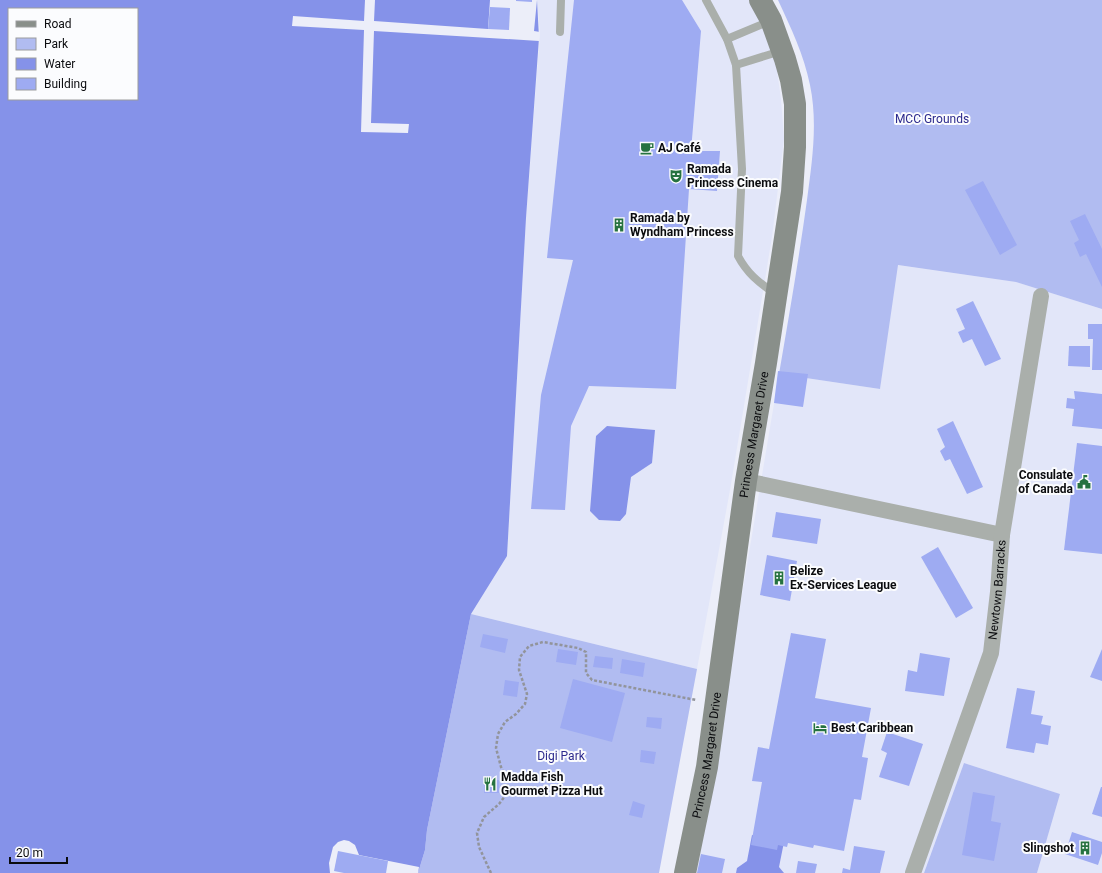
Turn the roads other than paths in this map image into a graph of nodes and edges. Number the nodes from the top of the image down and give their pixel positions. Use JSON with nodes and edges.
{"nodes":[{"id":1,"x":561,"y":0,"type":"edge"},
{"id":2,"x":706,"y":0,"type":"edge"},
{"id":3,"x":760,"y":0,"type":"edge"},
{"id":4,"x":771,"y":20,"type":"junction"},
{"id":5,"x":560,"y":32,"type":"dead end"},
{"id":6,"x":727,"y":39,"type":"junction"},
{"id":7,"x":782,"y":51,"type":"junction"},
{"id":8,"x":736,"y":66,"type":"junction"},
{"id":9,"x":776,"y":294,"type":"junction"},
{"id":10,"x":1041,"y":296,"type":"dead end"},
{"id":11,"x":746,"y":481,"type":"junction"},
{"id":12,"x":1002,"y":534,"type":"junction"},
{"id":13,"x":685,"y":873,"type":"edge"},
{"id":14,"x":913,"y":873,"type":"edge"}],
"edges":[{"from":1,"to":5,"type":"lane"},
{"from":2,"to":6,"type":"lane"},
{"from":3,"to":4,"type":"main road","name":"Princess Margaret Drive"},
{"from":4,"to":6,"type":"lane"},
{"from":4,"to":7,"type":"main road","name":"Princess Margaret Drive"},
{"from":6,"to":8,"type":"lane"},
{"from":7,"to":8,"type":"lane"},
{"from":7,"to":9,"type":"main road","name":"Princess Margaret Drive"},
{"from":8,"to":9,"type":"lane"},
{"from":9,"to":11,"type":"main road","name":"Princess Margaret Drive"},
{"from":10,"to":12,"type":"street","name":"Newtown Barracks"},
{"from":11,"to":12,"type":"street"},
{"from":11,"to":13,"type":"main road","name":"Princess Margaret Drive"},
{"from":12,"to":14,"type":"street","name":"Newtown Barracks"}]}
